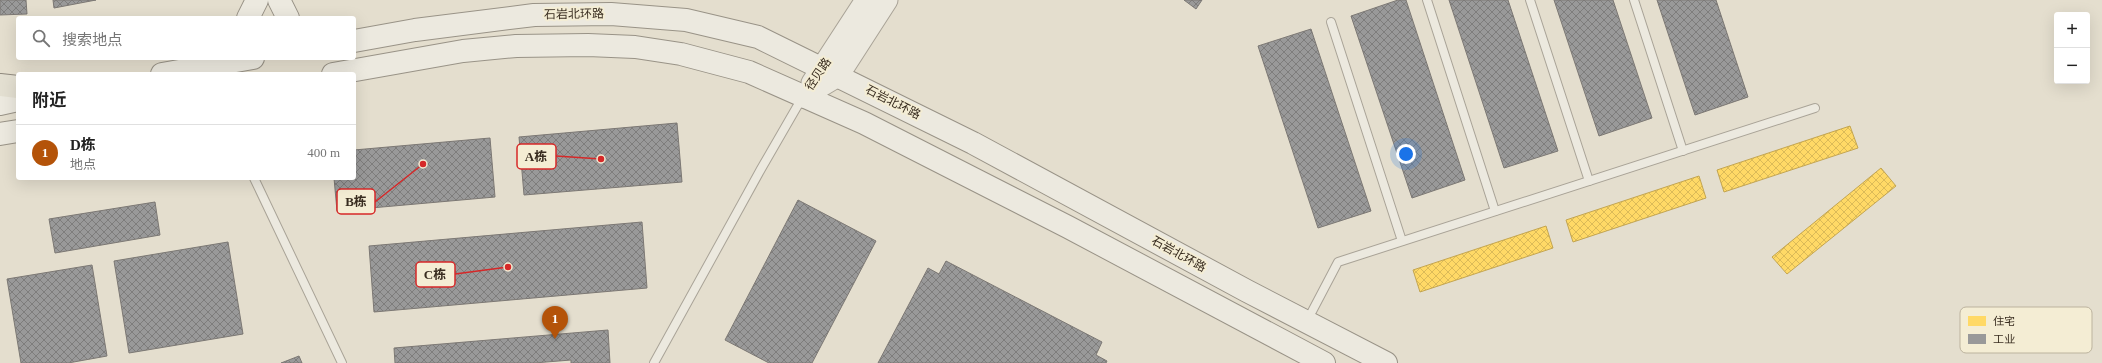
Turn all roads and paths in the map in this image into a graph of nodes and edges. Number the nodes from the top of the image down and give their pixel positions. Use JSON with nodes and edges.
{"nodes":[{"id":1,"x":256,"y":0,"type":"edge"},
{"id":2,"x":279,"y":0,"type":"edge"},
{"id":3,"x":866,"y":0,"type":"edge"},
{"id":4,"x":887,"y":0,"type":"edge"},
{"id":5,"x":1427,"y":0,"type":"edge"},
{"id":6,"x":1530,"y":0,"type":"edge"},
{"id":7,"x":1634,"y":0,"type":"edge"},
{"id":8,"x":249,"y":16,"type":"edge"},
{"id":9,"x":287,"y":16,"type":"edge"},
{"id":10,"x":1331,"y":22,"type":"dead end"},
{"id":11,"x":356,"y":41,"type":"edge"},
{"id":12,"x":232,"y":60,"type":"edge"},
{"id":13,"x":200,"y":63,"type":"edge"},
{"id":14,"x":169,"y":72,"type":"edge"},
{"id":15,"x":344,"y":72,"type":"edge"},
{"id":16,"x":830,"y":72,"type":"junction"},
{"id":17,"x":0,"y":85,"type":"edge"},
{"id":18,"x":16,"y":87,"type":"edge"},
{"id":19,"x":802,"y":97,"type":"junction"},
{"id":20,"x":16,"y":100,"type":"edge"},
{"id":21,"x":0,"y":104,"type":"edge"},
{"id":22,"x":1815,"y":108,"type":"dead end"},
{"id":23,"x":16,"y":131,"type":"edge"},
{"id":24,"x":0,"y":134,"type":"edge"},
{"id":25,"x":1683,"y":151,"type":"junction"},
{"id":26,"x":255,"y":180,"type":"edge"},
{"id":27,"x":1589,"y":181,"type":"junction"},
{"id":28,"x":1495,"y":211,"type":"junction"},
{"id":29,"x":1402,"y":241,"type":"junction"},
{"id":30,"x":1307,"y":322,"type":"junction"},
{"id":31,"x":342,"y":363,"type":"edge"},
{"id":32,"x":654,"y":363,"type":"edge"},
{"id":33,"x":1324,"y":363,"type":"edge"},
{"id":34,"x":1386,"y":363,"type":"edge"}],
"edges":[{"from":1,"to":8,"type":"main road"},
{"from":2,"to":9,"type":"main road"},
{"from":3,"to":16,"type":"street","name":"径贝路"},
{"from":4,"to":16,"type":"street","name":"径贝路"},
{"from":5,"to":28,"type":"lane"},
{"from":6,"to":27,"type":"lane"},
{"from":7,"to":25,"type":"lane"},
{"from":10,"to":29,"type":"lane"},
{"from":11,"to":16,"type":"main road","name":"石岩北环路"},
{"from":12,"to":13,"type":"main road"},
{"from":13,"to":14,"type":"main road"},
{"from":15,"to":19,"type":"main road"},
{"from":16,"to":19,"type":"street","name":"径贝路"},
{"from":16,"to":30,"type":"main road","name":"石岩北环路"},
{"from":17,"to":18,"type":"main road"},
{"from":19,"to":32,"type":"lane"},
{"from":19,"to":33,"type":"main road"},
{"from":20,"to":21,"type":"main road"},
{"from":22,"to":25,"type":"lane"},
{"from":23,"to":24,"type":"main road"},
{"from":25,"to":27,"type":"lane"},
{"from":26,"to":31,"type":"lane"},
{"from":27,"to":28,"type":"lane"},
{"from":28,"to":29,"type":"lane"},
{"from":29,"to":30,"type":"lane"},
{"from":30,"to":34,"type":"main road","name":"石岩北环路"}]}
